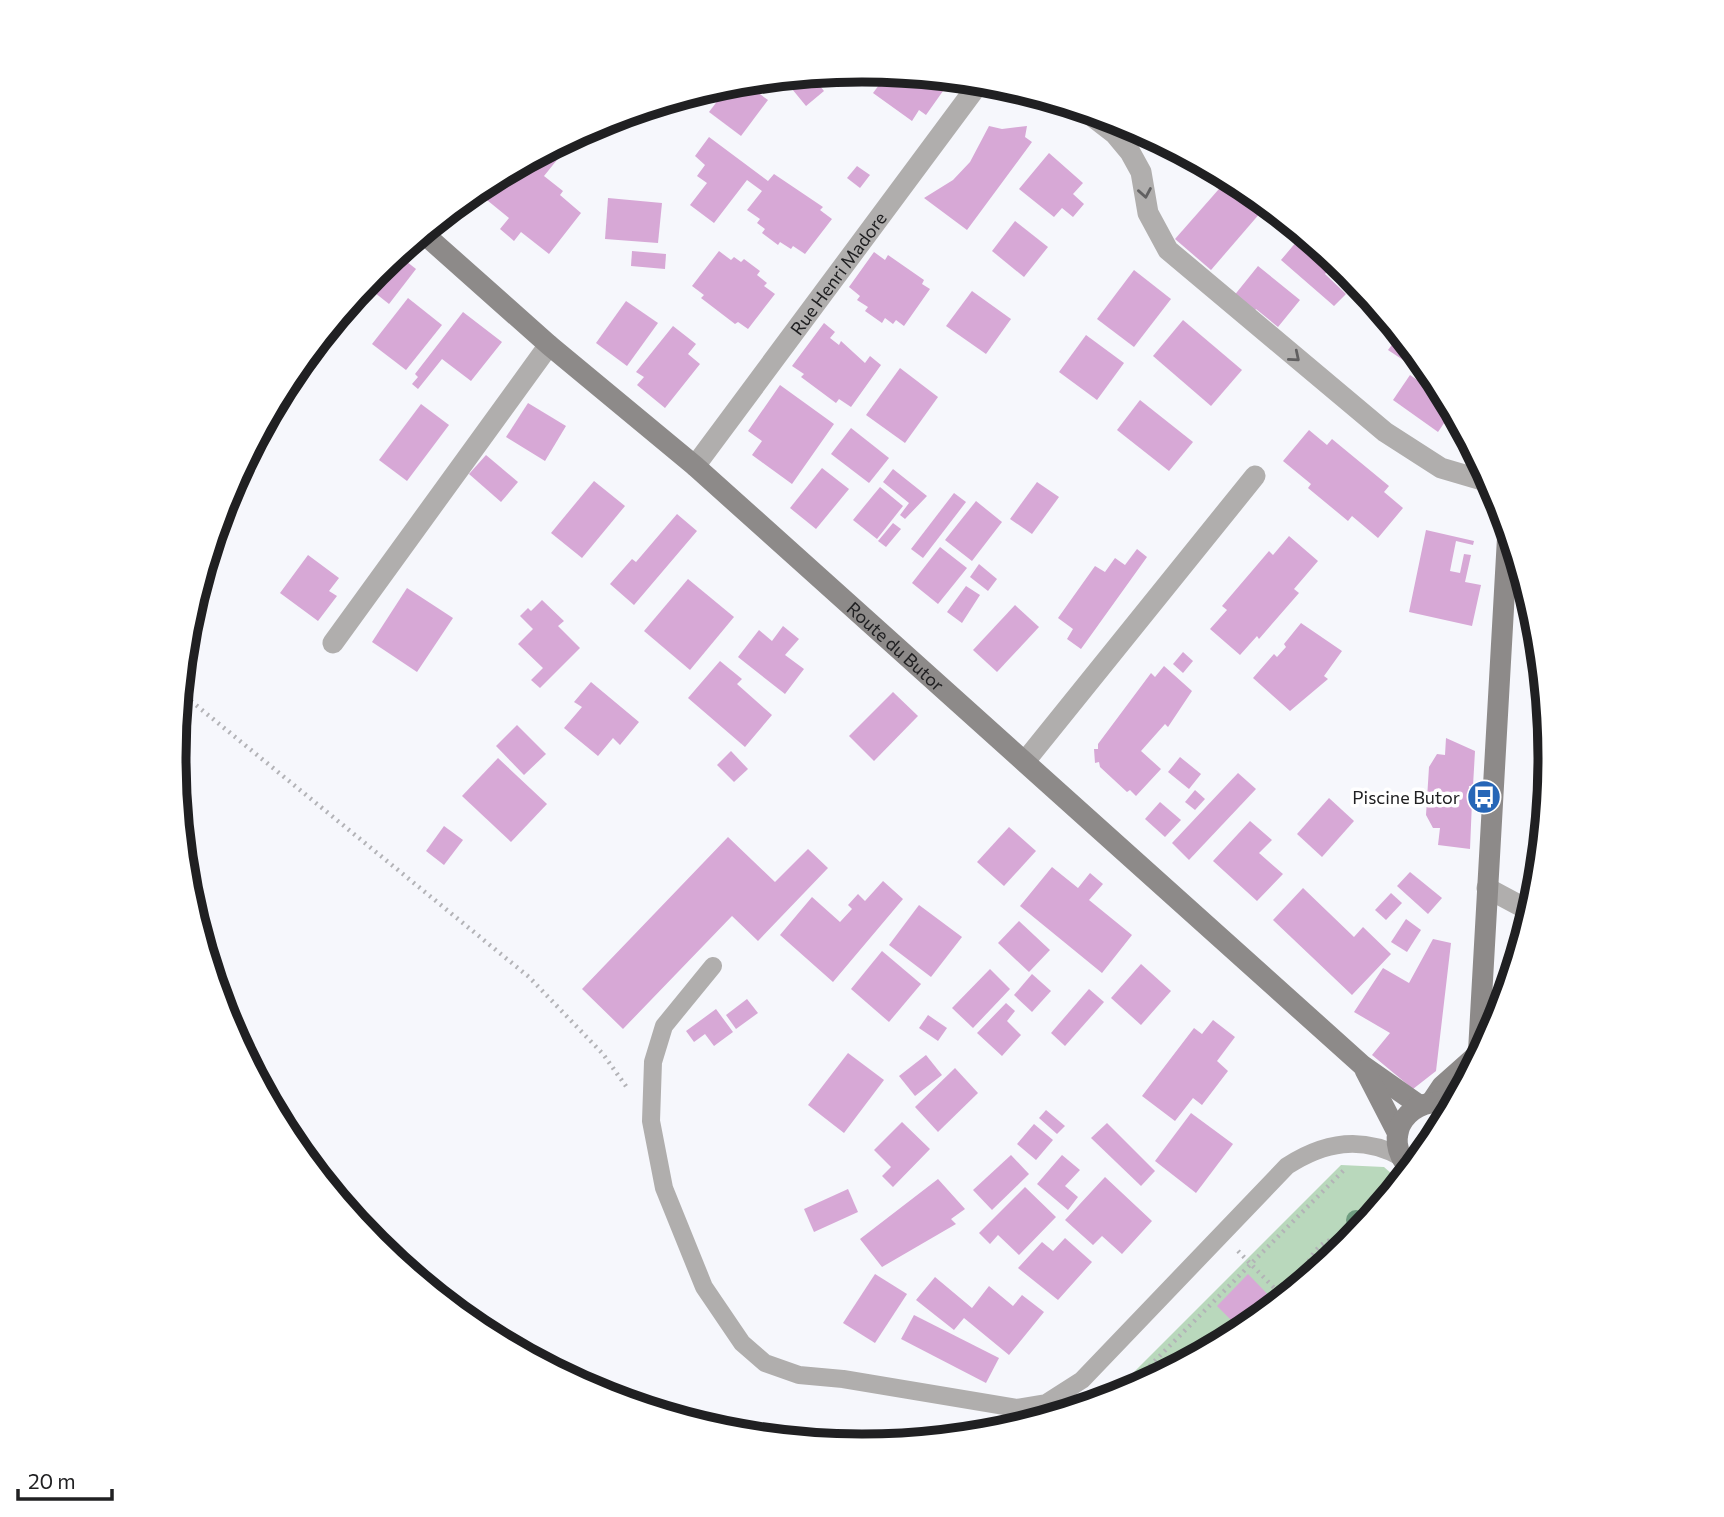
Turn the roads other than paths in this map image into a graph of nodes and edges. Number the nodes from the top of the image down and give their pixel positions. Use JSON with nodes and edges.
{"nodes":[{"id":1,"x":973,"y":92,"type":"edge"},
{"id":2,"x":1122,"y":134,"type":"edge"},
{"id":3,"x":430,"y":239,"type":"edge"},
{"id":4,"x":549,"y":345,"type":"junction"},
{"id":5,"x":695,"y":466,"type":"junction"},
{"id":6,"x":1255,"y":476,"type":"dead end"},
{"id":7,"x":1478,"y":480,"type":"edge"},
{"id":8,"x":1507,"y":556,"type":"edge"},
{"id":9,"x":334,"y":643,"type":"dead end"},
{"id":10,"x":1026,"y":760,"type":"junction"},
{"id":11,"x":1488,"y":888,"type":"junction"},
{"id":12,"x":1521,"y":906,"type":"edge"},
{"id":13,"x":713,"y":965,"type":"dead end"},
{"id":14,"x":1479,"y":1034,"type":"edge"},
{"id":15,"x":1362,"y":1065,"type":"junction"},
{"id":16,"x":1463,"y":1069,"type":"edge"},
{"id":17,"x":1426,"y":1103,"type":"junction"},
{"id":18,"x":1444,"y":1104,"type":"edge"},
{"id":19,"x":1398,"y":1133,"type":"junction"},
{"id":20,"x":1405,"y":1161,"type":"edge"},
{"id":21,"x":1405,"y":1162,"type":"edge"}],
"edges":[{"from":1,"to":5,"type":"street","name":"Rue Henri Madore"},
{"from":2,"to":7,"type":"street","one_way":true},
{"from":3,"to":4,"type":"street","name":"Route du Butor"},
{"from":4,"to":5,"type":"street","name":"Route du Butor"},
{"from":4,"to":9,"type":"street"},
{"from":5,"to":10,"type":"street","name":"Route du Butor"},
{"from":6,"to":10,"type":"street"},
{"from":8,"to":11,"type":"street"},
{"from":10,"to":15,"type":"street","name":"Route du Butor"},
{"from":11,"to":12,"type":"street"},
{"from":11,"to":14,"type":"street"},
{"from":13,"to":21,"type":"lane"},
{"from":15,"to":17,"type":"street","name":"Route du Butor"},
{"from":15,"to":19,"type":"street","name":"Route du Butor"},
{"from":16,"to":17,"type":"street"},
{"from":17,"to":18,"type":"street"},
{"from":17,"to":19,"type":"street"},
{"from":19,"to":20,"type":"street"}]}
